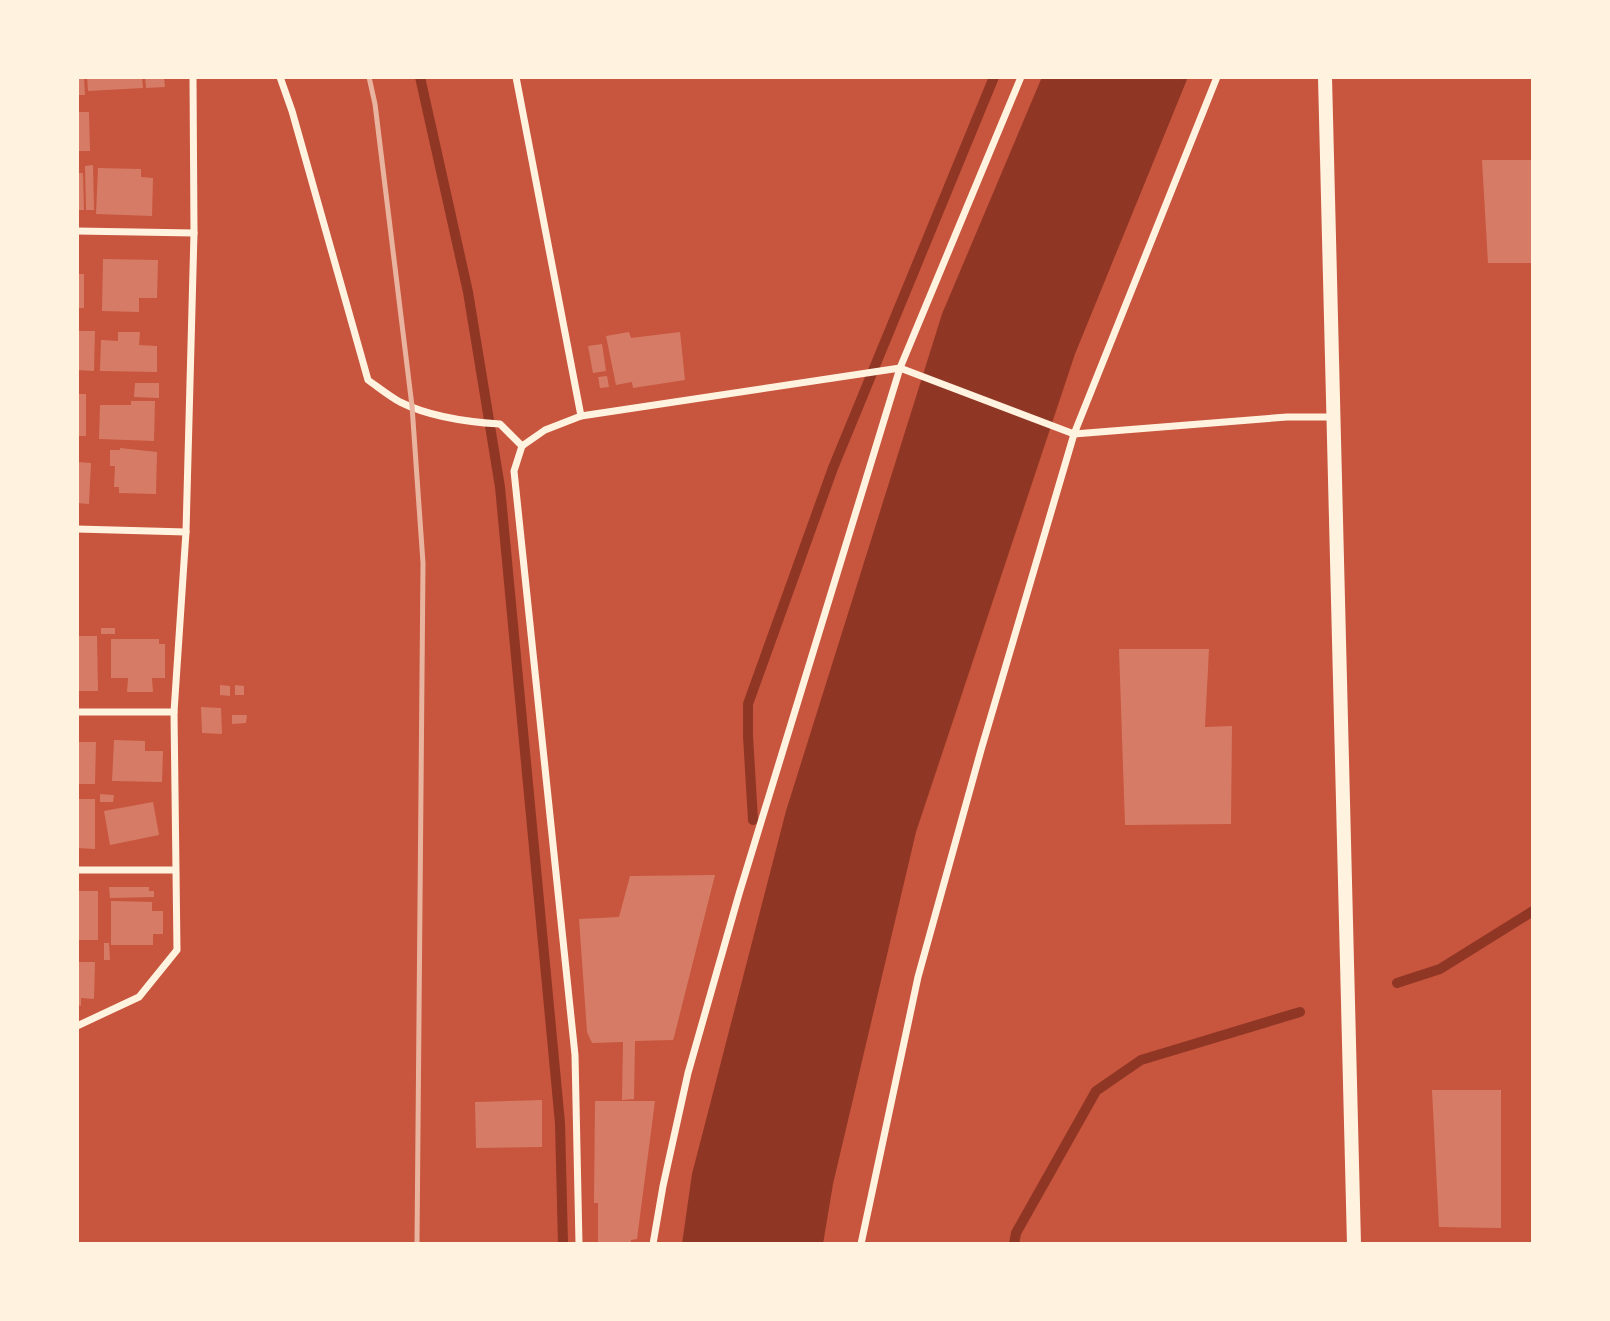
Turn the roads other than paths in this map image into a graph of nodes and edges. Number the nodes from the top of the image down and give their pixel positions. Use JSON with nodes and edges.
{"nodes":[{"id":1,"x":193,"y":77,"type":"edge"},
{"id":2,"x":280,"y":77,"type":"edge"},
{"id":3,"x":516,"y":77,"type":"edge"},
{"id":4,"x":1021,"y":77,"type":"edge"},
{"id":5,"x":1217,"y":77,"type":"edge"},
{"id":6,"x":1325,"y":77,"type":"edge"},
{"id":7,"x":77,"y":230,"type":"edge"},
{"id":8,"x":194,"y":233,"type":"junction"},
{"id":9,"x":900,"y":368,"type":"junction"},
{"id":10,"x":581,"y":416,"type":"junction"},
{"id":11,"x":1334,"y":417,"type":"junction"},
{"id":12,"x":1074,"y":434,"type":"junction"},
{"id":13,"x":522,"y":446,"type":"junction"},
{"id":14,"x":77,"y":529,"type":"edge"},
{"id":15,"x":186,"y":532,"type":"junction"},
{"id":16,"x":77,"y":712,"type":"edge"},
{"id":17,"x":174,"y":712,"type":"junction"},
{"id":18,"x":77,"y":870,"type":"edge"},
{"id":19,"x":175,"y":870,"type":"junction"},
{"id":20,"x":77,"y":1026,"type":"edge"},
{"id":21,"x":579,"y":1244,"type":"edge"},
{"id":22,"x":653,"y":1244,"type":"edge"},
{"id":23,"x":861,"y":1244,"type":"edge"},
{"id":24,"x":1354,"y":1244,"type":"edge"}],
"edges":[{"from":1,"to":8,"type":"street"},
{"from":2,"to":13,"type":"street"},
{"from":3,"to":10,"type":"street"},
{"from":4,"to":9,"type":"street"},
{"from":5,"to":12,"type":"street"},
{"from":6,"to":11,"type":"main road"},
{"from":7,"to":8,"type":"street"},
{"from":8,"to":15,"type":"street"},
{"from":9,"to":10,"type":"street"},
{"from":9,"to":12,"type":"street"},
{"from":9,"to":22,"type":"street"},
{"from":10,"to":13,"type":"street"},
{"from":11,"to":12,"type":"street"},
{"from":11,"to":24,"type":"main road"},
{"from":12,"to":23,"type":"street"},
{"from":13,"to":21,"type":"street"},
{"from":14,"to":15,"type":"street"},
{"from":15,"to":17,"type":"street"},
{"from":16,"to":17,"type":"street"},
{"from":17,"to":19,"type":"street"},
{"from":18,"to":19,"type":"street"},
{"from":19,"to":20,"type":"street"}]}
